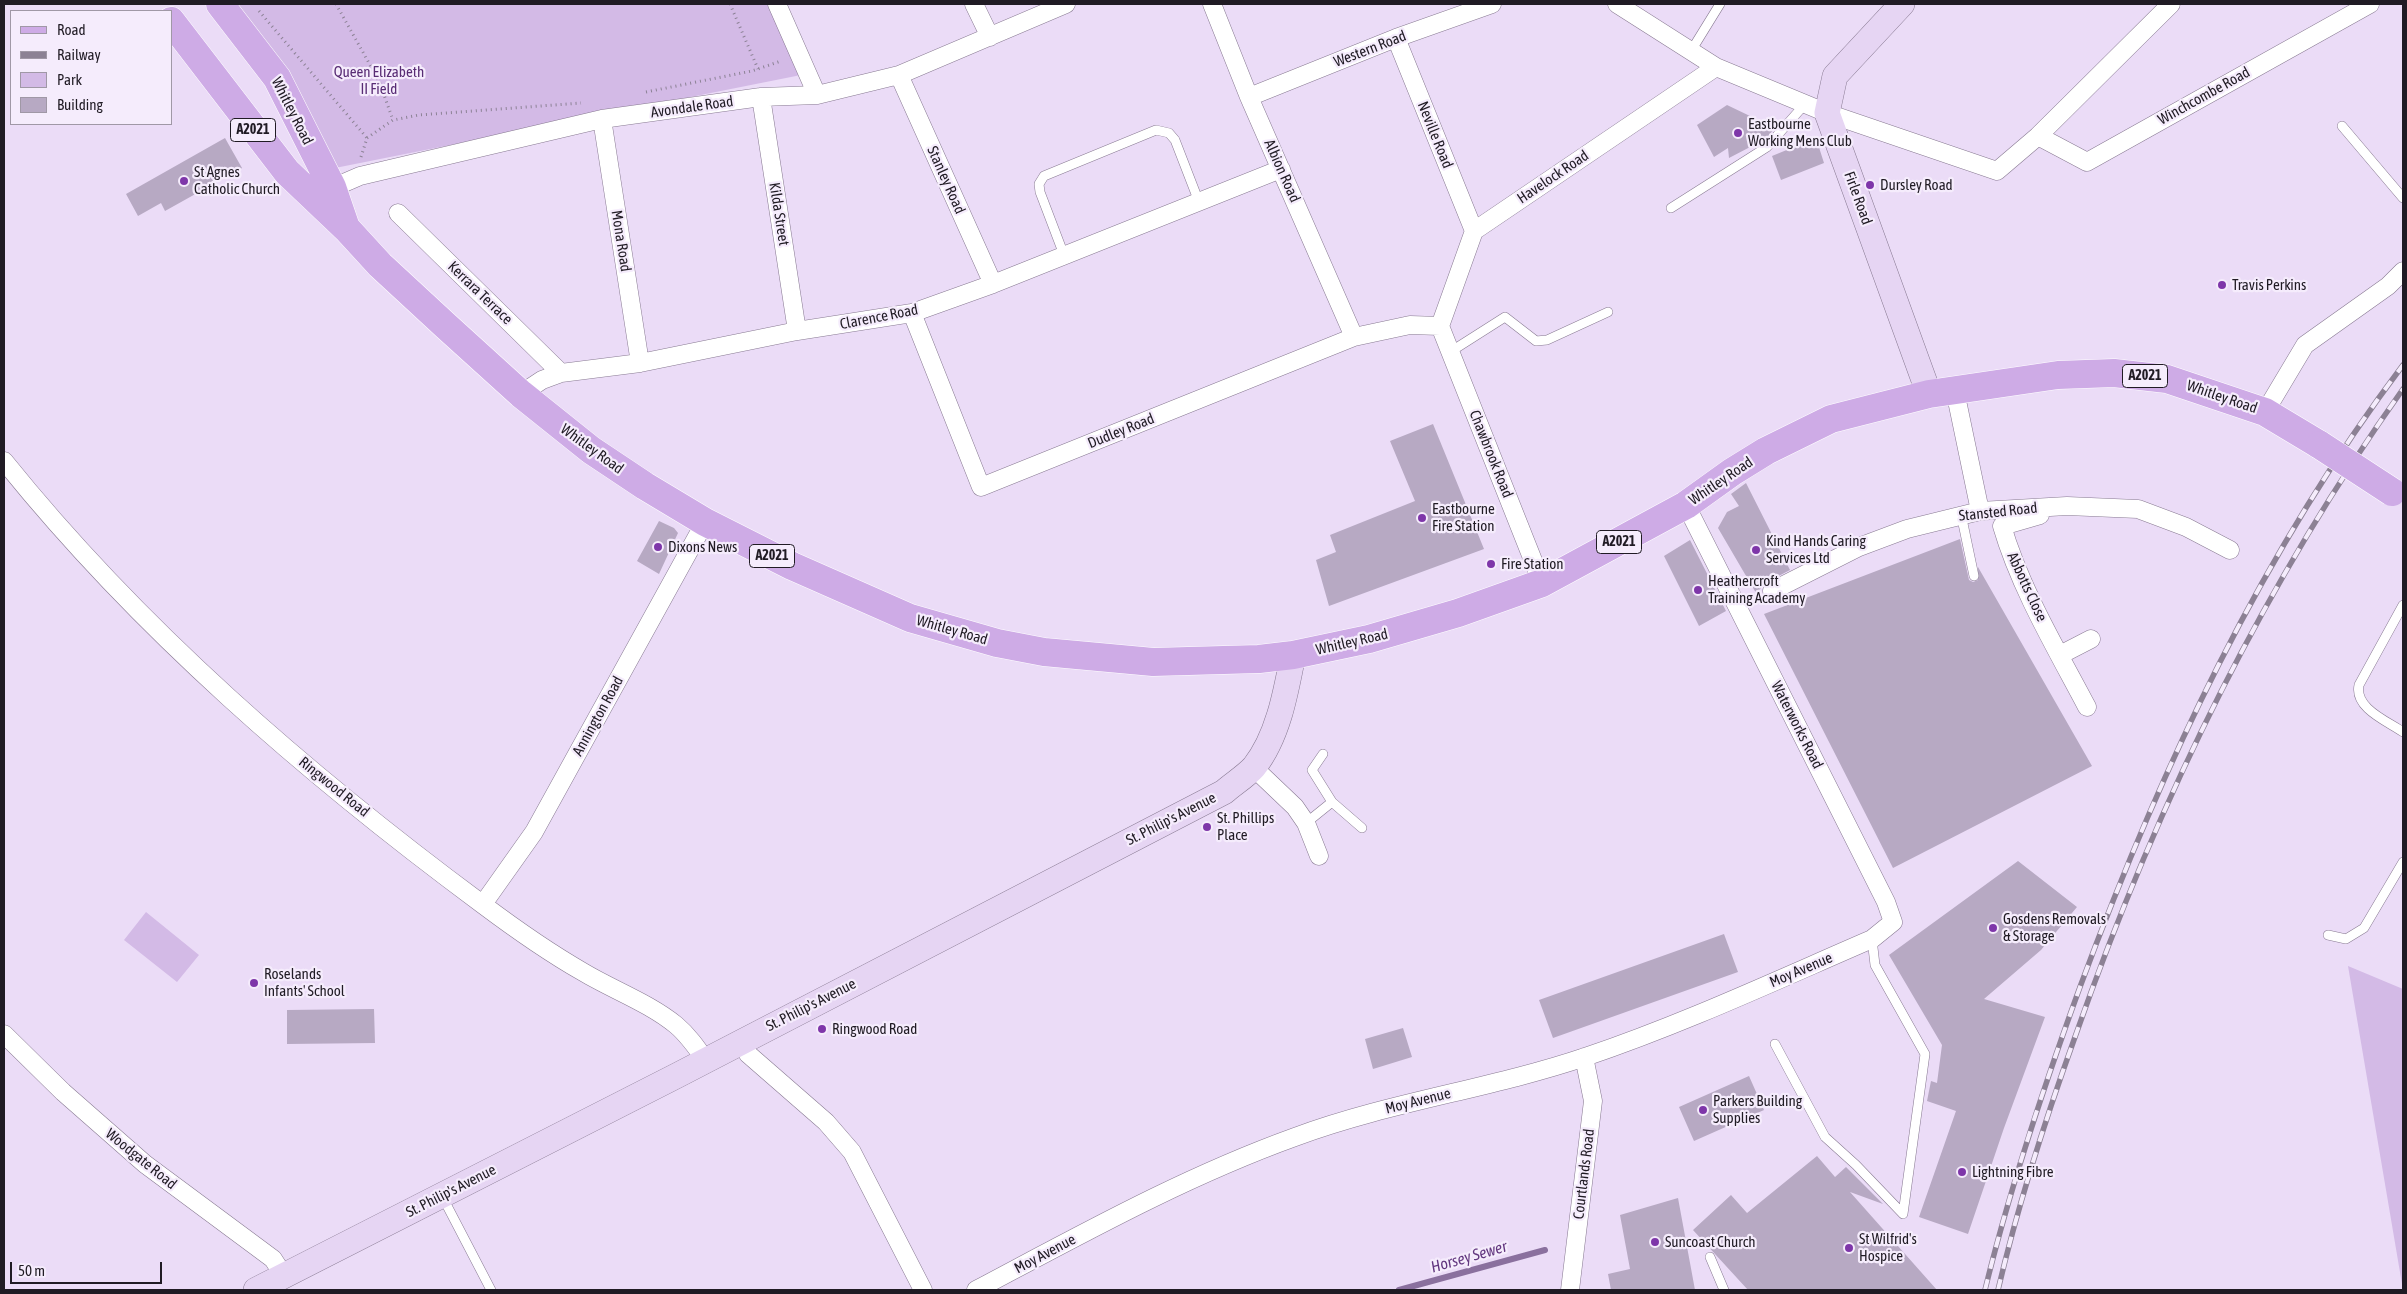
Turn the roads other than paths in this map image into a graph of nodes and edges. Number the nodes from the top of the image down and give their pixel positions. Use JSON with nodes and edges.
{"nodes":[{"id":1,"x":220,"y":4,"type":"edge"},
{"id":2,"x":777,"y":4,"type":"edge"},
{"id":3,"x":974,"y":4,"type":"edge"},
{"id":4,"x":1066,"y":4,"type":"edge"},
{"id":5,"x":1212,"y":4,"type":"edge"},
{"id":6,"x":1492,"y":4,"type":"edge"},
{"id":7,"x":1617,"y":4,"type":"edge"},
{"id":8,"x":1720,"y":4,"type":"edge"},
{"id":9,"x":1902,"y":4,"type":"edge"},
{"id":10,"x":2171,"y":4,"type":"edge"},
{"id":11,"x":2370,"y":4,"type":"edge"},
{"id":12,"x":172,"y":22,"type":"edge"},
{"id":13,"x":990,"y":37,"type":"junction"},
{"id":14,"x":1396,"y":38,"type":"junction"},
{"id":15,"x":1692,"y":51,"type":"junction"},
{"id":16,"x":1716,"y":67,"type":"junction"},
{"id":17,"x":899,"y":76,"type":"junction"},
{"id":18,"x":817,"y":95,"type":"junction"},
{"id":19,"x":761,"y":97,"type":"junction"},
{"id":20,"x":1249,"y":97,"type":"junction"},
{"id":21,"x":1816,"y":109,"type":"junction"},
{"id":22,"x":602,"y":119,"type":"junction"},
{"id":23,"x":2342,"y":126,"type":"dead end"},
{"id":24,"x":2038,"y":136,"type":"junction"},
{"id":25,"x":1281,"y":169,"type":"junction"},
{"id":26,"x":322,"y":192,"type":"junction"},
{"id":27,"x":2403,"y":198,"type":"edge"},
{"id":28,"x":1199,"y":202,"type":"junction"},
{"id":29,"x":1672,"y":208,"type":"dead end"},
{"id":30,"x":398,"y":213,"type":"dead end"},
{"id":31,"x":1474,"y":231,"type":"junction"},
{"id":32,"x":1064,"y":255,"type":"junction"},
{"id":33,"x":2403,"y":271,"type":"edge"},
{"id":34,"x":993,"y":284,"type":"junction"},
{"id":35,"x":1608,"y":312,"type":"dead end"},
{"id":36,"x":912,"y":313,"type":"junction"},
{"id":37,"x":1440,"y":326,"type":"junction"},
{"id":38,"x":798,"y":331,"type":"junction"},
{"id":39,"x":1354,"y":337,"type":"junction"},
{"id":40,"x":1450,"y":352,"type":"junction"},
{"id":41,"x":640,"y":363,"type":"junction"},
{"id":42,"x":562,"y":373,"type":"junction"},
{"id":43,"x":1942,"y":393,"type":"junction"},
{"id":44,"x":520,"y":394,"type":"junction"},
{"id":45,"x":2265,"y":412,"type":"junction"},
{"id":46,"x":4,"y":461,"type":"edge"},
{"id":47,"x":2398,"y":496,"type":"edge"},
{"id":48,"x":1686,"y":505,"type":"junction"},
{"id":49,"x":2067,"y":506,"type":"junction"},
{"id":50,"x":1980,"y":511,"type":"junction"},
{"id":51,"x":1961,"y":514,"type":"junction"},
{"id":52,"x":705,"y":522,"type":"junction"},
{"id":53,"x":2230,"y":550,"type":"dead end"},
{"id":54,"x":1974,"y":576,"type":"dead end"},
{"id":55,"x":1542,"y":583,"type":"junction"},
{"id":56,"x":1772,"y":591,"type":"dead end"},
{"id":57,"x":2403,"y":605,"type":"edge"},
{"id":58,"x":2092,"y":639,"type":"dead end"},
{"id":59,"x":1294,"y":655,"type":"junction"},
{"id":60,"x":2060,"y":656,"type":"junction"},
{"id":61,"x":2087,"y":707,"type":"dead end"},
{"id":62,"x":2403,"y":732,"type":"edge"},
{"id":63,"x":1324,"y":754,"type":"dead end"},
{"id":64,"x":1253,"y":767,"type":"junction"},
{"id":65,"x":1332,"y":802,"type":"junction"},
{"id":66,"x":1306,"y":822,"type":"junction"},
{"id":67,"x":1362,"y":828,"type":"dead end"},
{"id":68,"x":1319,"y":856,"type":"dead end"},
{"id":69,"x":2403,"y":862,"type":"edge"},
{"id":70,"x":482,"y":904,"type":"junction"},
{"id":71,"x":2328,"y":935,"type":"dead end"},
{"id":72,"x":1872,"y":939,"type":"junction"},
{"id":73,"x":4,"y":1034,"type":"edge"},
{"id":74,"x":742,"y":1041,"type":"junction"},
{"id":75,"x":1775,"y":1044,"type":"dead end"},
{"id":76,"x":1584,"y":1057,"type":"junction"},
{"id":77,"x":706,"y":1060,"type":"junction"},
{"id":78,"x":442,"y":1196,"type":"junction"},
{"id":79,"x":1710,"y":1257,"type":"dead end"},
{"id":80,"x":284,"y":1276,"type":"junction"},
{"id":81,"x":256,"y":1290,"type":"edge"},
{"id":82,"x":491,"y":1290,"type":"edge"},
{"id":83,"x":923,"y":1290,"type":"edge"},
{"id":84,"x":976,"y":1290,"type":"edge"},
{"id":85,"x":1570,"y":1290,"type":"edge"},
{"id":86,"x":1724,"y":1290,"type":"edge"}],
"edges":[{"from":1,"to":26,"type":"main road","name":"Whitley Road","number":"A2021"},
{"from":2,"to":18,"type":"street"},
{"from":3,"to":13,"type":"street"},
{"from":4,"to":13,"type":"street","name":"Avondale Road"},
{"from":5,"to":20,"type":"street","name":"Albion Road"},
{"from":6,"to":14,"type":"street","name":"Western Road"},
{"from":7,"to":15,"type":"street"},
{"from":8,"to":15,"type":"lane"},
{"from":9,"to":21,"type":"street"},
{"from":10,"to":24,"type":"street"},
{"from":11,"to":24,"type":"street","name":"Winchcombe Road"},
{"from":12,"to":26,"type":"main road","name":"Whitley Road","number":"A2021"},
{"from":13,"to":17,"type":"street","name":"Avondale Road"},
{"from":14,"to":20,"type":"street","name":"Western Road"},
{"from":14,"to":31,"type":"street","name":"Neville Road"},
{"from":15,"to":16,"type":"street"},
{"from":16,"to":21,"type":"street"},
{"from":16,"to":31,"type":"street","name":"Havelock Road"},
{"from":17,"to":18,"type":"street","name":"Avondale Road"},
{"from":17,"to":34,"type":"street","name":"Stanley Road"},
{"from":18,"to":19,"type":"street","name":"Avondale Road"},
{"from":19,"to":22,"type":"street","name":"Avondale Road"},
{"from":19,"to":38,"type":"street","name":"Kilda Street"},
{"from":20,"to":25,"type":"street","name":"Albion Road"},
{"from":21,"to":24,"type":"street"},
{"from":21,"to":29,"type":"lane"},
{"from":21,"to":43,"type":"street","name":"Firle Road"},
{"from":22,"to":26,"type":"street","name":"Avondale Road"},
{"from":22,"to":41,"type":"street","name":"Mona Road"},
{"from":23,"to":27,"type":"lane"},
{"from":25,"to":28,"type":"street","name":"Clarence Road"},
{"from":25,"to":39,"type":"street","name":"Albion Road"},
{"from":26,"to":44,"type":"main road","name":"Whitley Road","number":"A2021"},
{"from":28,"to":32,"type":"street","name":"Clarence Road"},
{"from":28,"to":32,"type":"lane"},
{"from":30,"to":42,"type":"street","name":"Kerrara Terrace"},
{"from":31,"to":37,"type":"street"},
{"from":32,"to":34,"type":"street","name":"Clarence Road"},
{"from":33,"to":45,"type":"street"},
{"from":34,"to":36,"type":"street","name":"Clarence Road"},
{"from":35,"to":40,"type":"lane"},
{"from":36,"to":38,"type":"street","name":"Clarence Road"},
{"from":36,"to":39,"type":"street","name":"Dudley Road"},
{"from":37,"to":39,"type":"street","name":"Dudley Road"},
{"from":37,"to":40,"type":"street","name":"Chawbrook Road"},
{"from":38,"to":41,"type":"street","name":"Clarence Road"},
{"from":40,"to":55,"type":"street","name":"Chawbrook Road"},
{"from":41,"to":42,"type":"street","name":"Clarence Road"},
{"from":42,"to":44,"type":"street","name":"Clarence Road"},
{"from":43,"to":45,"type":"main road","name":"Whitley Road","number":"A2021"},
{"from":43,"to":48,"type":"main road","name":"Whitley Road","number":"A2021"},
{"from":43,"to":50,"type":"street"},
{"from":44,"to":52,"type":"main road","name":"Whitley Road","number":"A2021"},
{"from":45,"to":47,"type":"main road","name":"Whitley Road","number":"A2021","bridge":true},
{"from":46,"to":70,"type":"street","name":"Ringwood Road"},
{"from":48,"to":55,"type":"main road","name":"Whitley Road","number":"A2021"},
{"from":48,"to":72,"type":"street","name":"Waterworks Road"},
{"from":49,"to":50,"type":"street","name":"Stansted Road"},
{"from":49,"to":53,"type":"street","name":"Stansted Road"},
{"from":49,"to":60,"type":"street","name":"Abbotts Close"},
{"from":50,"to":51,"type":"street","name":"Stansted Road"},
{"from":51,"to":54,"type":"lane"},
{"from":51,"to":56,"type":"street","name":"Stansted Road"},
{"from":52,"to":59,"type":"main road","name":"Whitley Road","number":"A2021"},
{"from":52,"to":70,"type":"street","name":"Annington Road"},
{"from":55,"to":59,"type":"main road","name":"Whitley Road","number":"A2021"},
{"from":57,"to":62,"type":"lane"},
{"from":58,"to":60,"type":"street"},
{"from":59,"to":64,"type":"street","name":"St. Philip's Avenue"},
{"from":60,"to":61,"type":"street","name":"Abbotts Close"},
{"from":63,"to":65,"type":"lane"},
{"from":64,"to":66,"type":"street"},
{"from":64,"to":74,"type":"street","name":"St. Philip's Avenue"},
{"from":65,"to":66,"type":"lane"},
{"from":65,"to":67,"type":"lane"},
{"from":66,"to":68,"type":"street"},
{"from":69,"to":71,"type":"lane"},
{"from":70,"to":77,"type":"street","name":"Ringwood Road"},
{"from":72,"to":75,"type":"lane"},
{"from":72,"to":76,"type":"street","name":"Moy Avenue"},
{"from":73,"to":80,"type":"street","name":"Woodgate Road"},
{"from":74,"to":77,"type":"street","name":"St. Philip's Avenue"},
{"from":74,"to":83,"type":"street"},
{"from":76,"to":84,"type":"street","name":"Moy Avenue"},
{"from":76,"to":85,"type":"street","name":"Courtlands Road"},
{"from":77,"to":78,"type":"street","name":"St. Philip's Avenue"},
{"from":78,"to":80,"type":"street","name":"St. Philip's Avenue"},
{"from":78,"to":82,"type":"lane"},
{"from":79,"to":86,"type":"lane"},
{"from":80,"to":81,"type":"street","name":"St. Philip's Avenue"}]}
